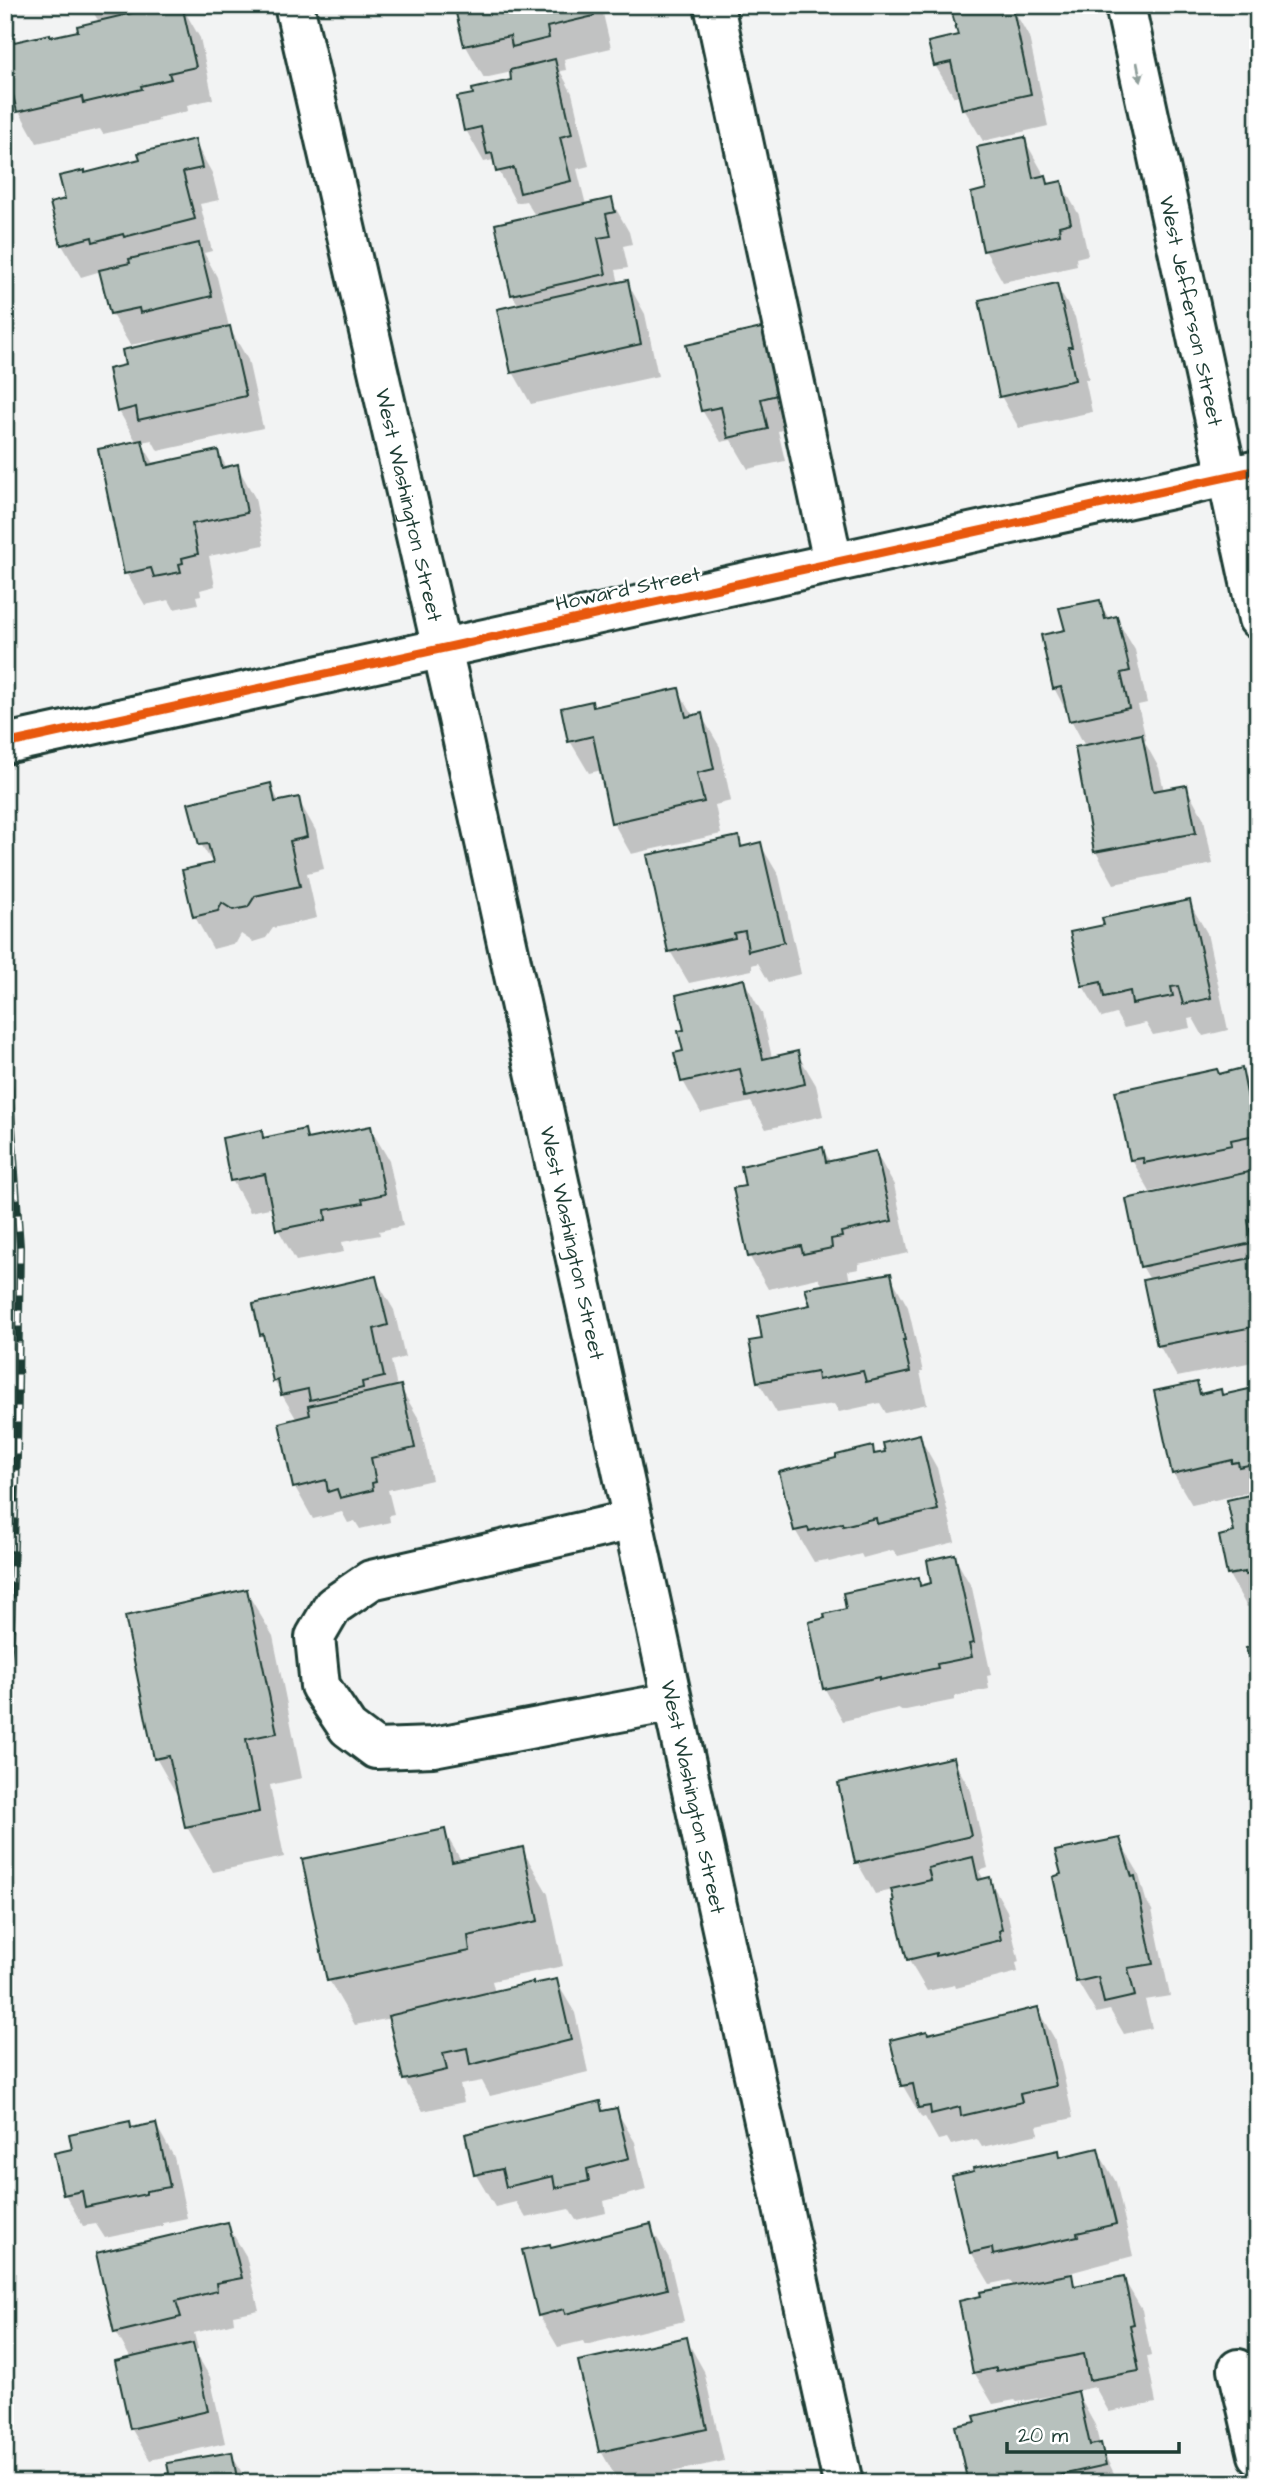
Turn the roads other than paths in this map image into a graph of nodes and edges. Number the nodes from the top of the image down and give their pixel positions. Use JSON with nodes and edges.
{"nodes":[{"id":1,"x":294,"y":5,"type":"edge"},
{"id":2,"x":714,"y":5,"type":"edge"},
{"id":3,"x":1125,"y":5,"type":"edge"},
{"id":4,"x":1242,"y":474,"type":"edge"},
{"id":5,"x":833,"y":562,"type":"junction"},
{"id":6,"x":1258,"y":619,"type":"edge"},
{"id":7,"x":442,"y":648,"type":"junction"},
{"id":8,"x":5,"y":744,"type":"edge"},
{"id":9,"x":633,"y":1520,"type":"junction"},
{"id":10,"x":672,"y":1702,"type":"junction"},
{"id":11,"x":1238,"y":2369,"type":"dead end"},
{"id":12,"x":1258,"y":2455,"type":"edge"},
{"id":13,"x":843,"y":2483,"type":"edge"}],
"edges":[{"from":1,"to":7,"type":"main road","name":"West Washington Street"},
{"from":2,"to":5,"type":"main road"},
{"from":3,"to":4,"type":"main road","name":"West Jefferson Street","one_way":true},
{"from":4,"to":5,"type":"main road","name":"Howard Street"},
{"from":4,"to":6,"type":"main road","name":"West Jefferson Street"},
{"from":5,"to":7,"type":"main road","name":"Howard Street"},
{"from":7,"to":8,"type":"main road","name":"Howard Street"},
{"from":7,"to":9,"type":"main road","name":"West Washington Street"},
{"from":9,"to":10,"type":"main road","name":"West Washington Street"},
{"from":9,"to":10,"type":"main road"},
{"from":10,"to":13,"type":"main road","name":"West Washington Street"},
{"from":11,"to":12,"type":"main road"}]}
